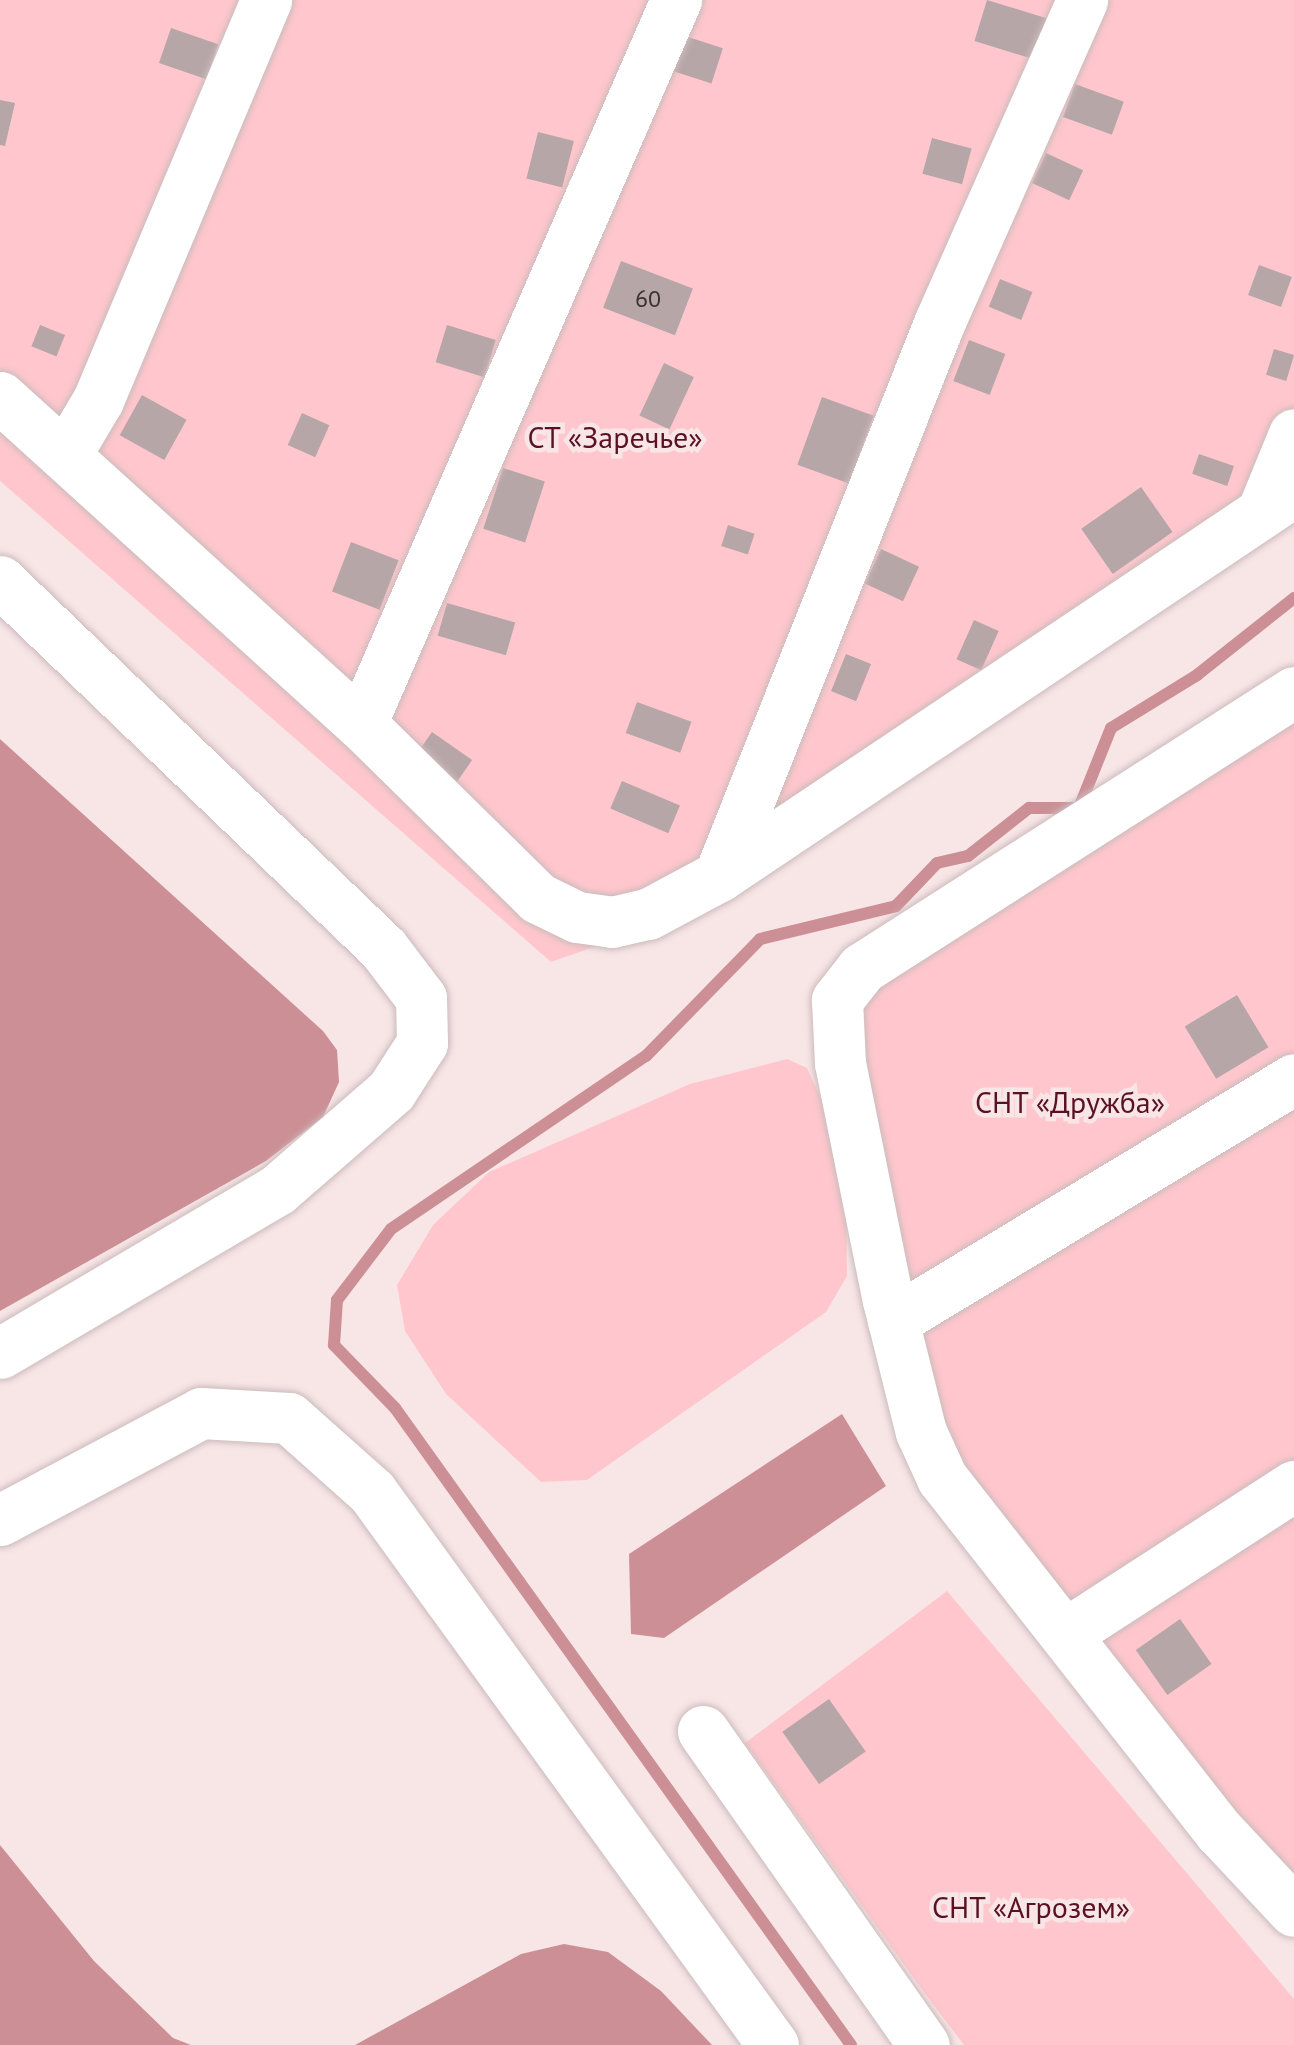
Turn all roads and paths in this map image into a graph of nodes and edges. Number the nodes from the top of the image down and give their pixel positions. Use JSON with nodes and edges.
{"nodes":[{"id":1,"x":266,"y":0,"type":"edge"},
{"id":2,"x":676,"y":0,"type":"edge"},
{"id":3,"x":1082,"y":0,"type":"edge"},
{"id":4,"x":0,"y":397,"type":"edge"},
{"id":5,"x":1294,"y":434,"type":"edge"},
{"id":6,"x":66,"y":454,"type":"junction"},
{"id":7,"x":1278,"y":502,"type":"edge"},
{"id":8,"x":0,"y":581,"type":"edge"},
{"id":9,"x":1294,"y":692,"type":"edge"},
{"id":10,"x":362,"y":724,"type":"junction"},
{"id":11,"x":719,"y":876,"type":"junction"},
{"id":12,"x":1294,"y":1078,"type":"edge"},
{"id":13,"x":893,"y":1321,"type":"junction"},
{"id":14,"x":0,"y":1353,"type":"edge"},
{"id":15,"x":1294,"y":1486,"type":"edge"},
{"id":16,"x":0,"y":1520,"type":"edge"},
{"id":17,"x":1064,"y":1634,"type":"junction"},
{"id":18,"x":703,"y":1731,"type":"dead end"},
{"id":19,"x":1294,"y":1911,"type":"edge"},
{"id":20,"x":773,"y":2045,"type":"edge"},
{"id":21,"x":924,"y":2045,"type":"edge"}],
"edges":[{"from":1,"to":6,"type":"street"},
{"from":2,"to":10,"type":"street"},
{"from":3,"to":11,"type":"street"},
{"from":4,"to":6,"type":"street"},
{"from":5,"to":7,"type":"street"},
{"from":6,"to":10,"type":"street"},
{"from":7,"to":11,"type":"street"},
{"from":8,"to":14,"type":"street"},
{"from":9,"to":13,"type":"street"},
{"from":10,"to":11,"type":"street"},
{"from":12,"to":13,"type":"street"},
{"from":13,"to":17,"type":"street"},
{"from":15,"to":17,"type":"street"},
{"from":16,"to":20,"type":"street"},
{"from":17,"to":19,"type":"street"},
{"from":18,"to":21,"type":"street"}]}
